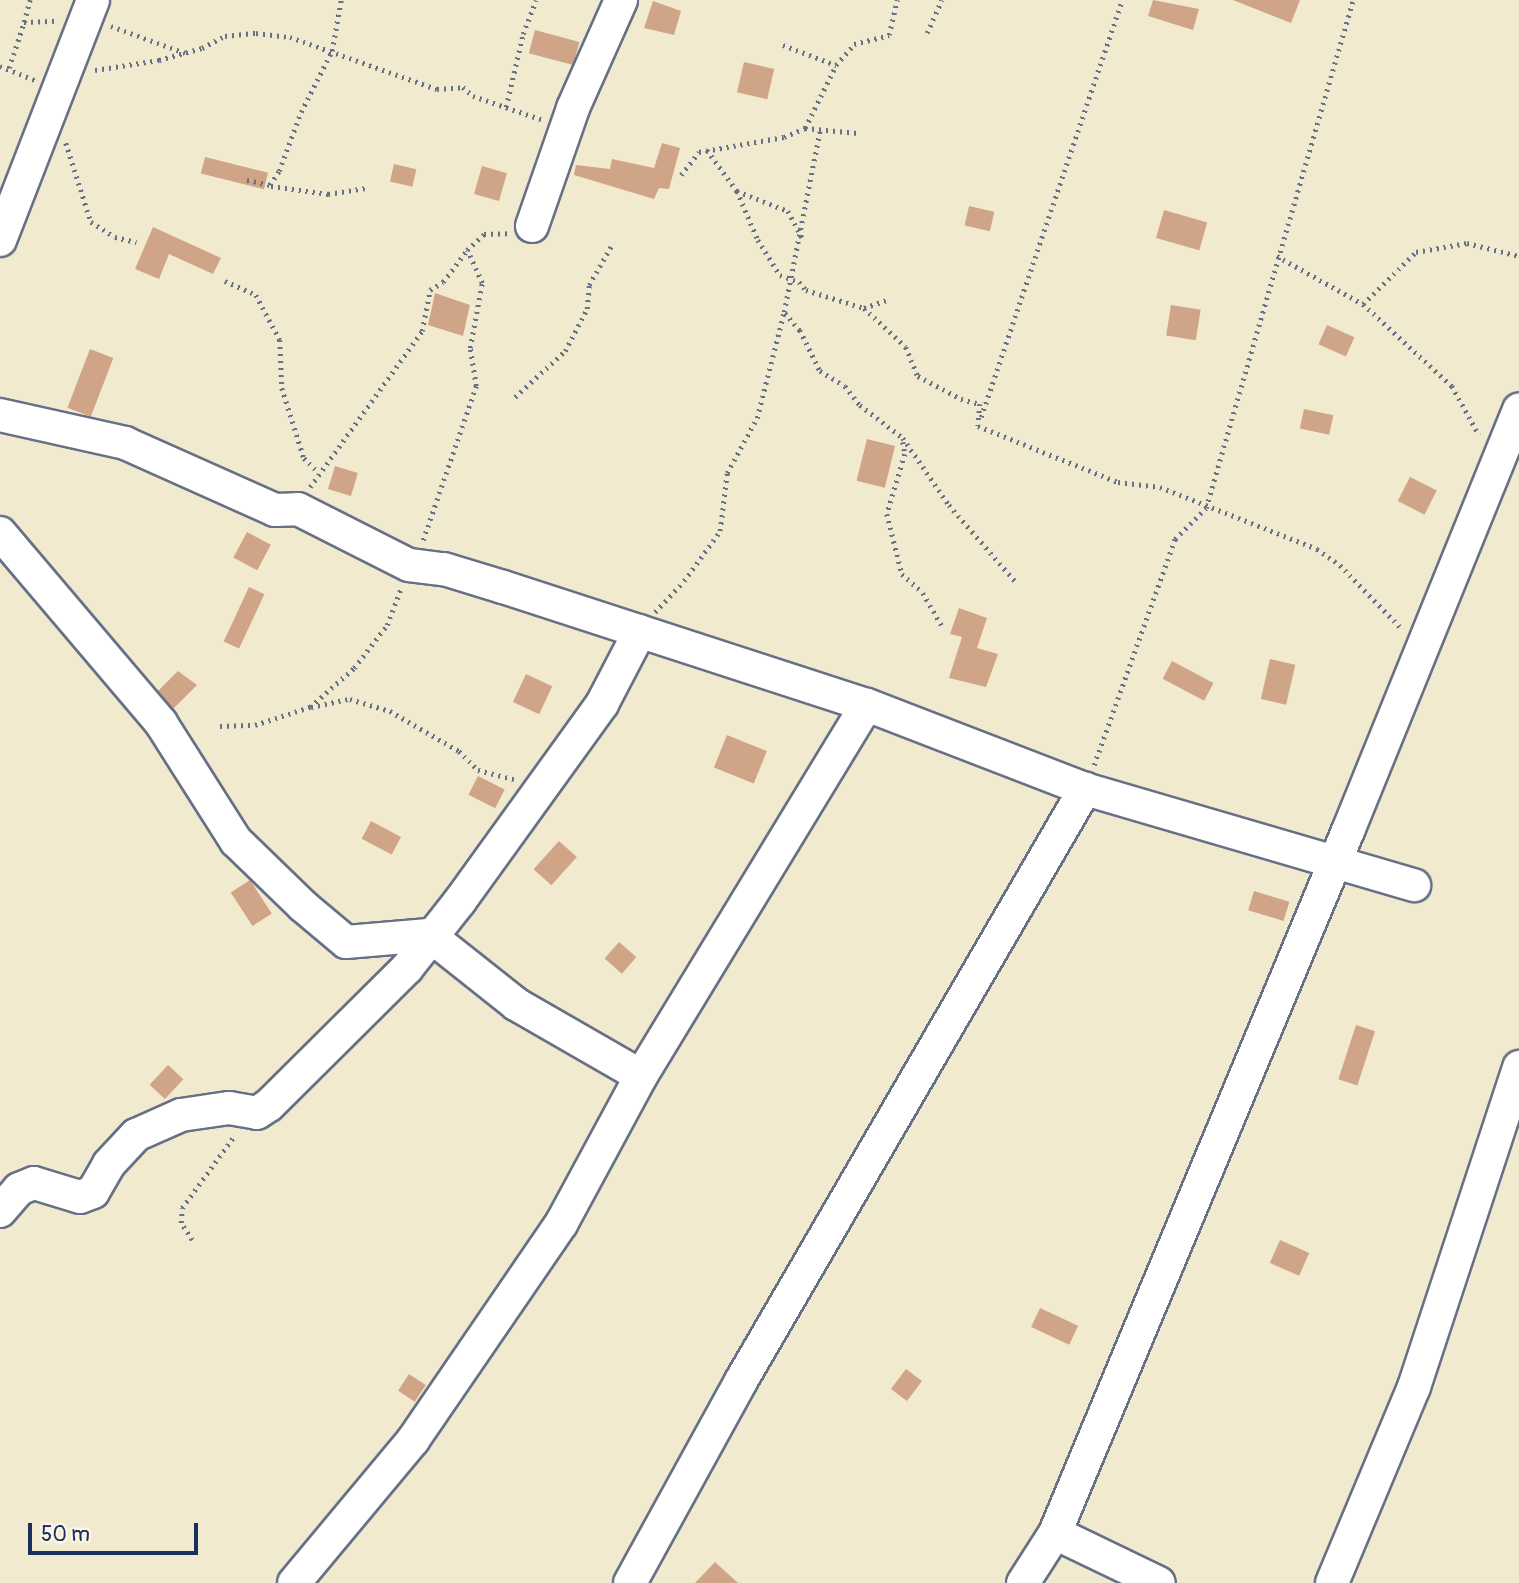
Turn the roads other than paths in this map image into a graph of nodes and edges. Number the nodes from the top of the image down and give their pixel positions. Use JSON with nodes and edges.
{"nodes":[{"id":1,"x":93,"y":0,"type":"edge"},
{"id":2,"x":621,"y":0,"type":"edge"},
{"id":3,"x":532,"y":226,"type":"road end"},
{"id":4,"x":0,"y":240,"type":"edge"},
{"id":5,"x":1519,"y":409,"type":"edge"},
{"id":6,"x":0,"y":415,"type":"edge"},
{"id":7,"x":0,"y":533,"type":"edge"},
{"id":8,"x":640,"y":631,"type":"junction"},
{"id":9,"x":867,"y":705,"type":"junction"},
{"id":10,"x":1085,"y":789,"type":"junction"},
{"id":11,"x":1333,"y":861,"type":"junction"},
{"id":12,"x":1414,"y":885,"type":"dead end"},
{"id":13,"x":429,"y":935,"type":"junction"},
{"id":14,"x":1519,"y":1067,"type":"edge"},
{"id":15,"x":641,"y":1076,"type":"junction"},
{"id":16,"x":0,"y":1211,"type":"edge"},
{"id":17,"x":1055,"y":1533,"type":"junction"},
{"id":18,"x":294,"y":1583,"type":"edge"},
{"id":19,"x":630,"y":1583,"type":"edge"},
{"id":20,"x":1023,"y":1583,"type":"edge"},
{"id":21,"x":1158,"y":1583,"type":"edge"},
{"id":22,"x":1332,"y":1583,"type":"edge"}],
"edges":[{"from":1,"to":4,"type":"street"},
{"from":2,"to":3,"type":"street"},
{"from":5,"to":11,"type":"street"},
{"from":6,"to":8,"type":"street"},
{"from":7,"to":13,"type":"street"},
{"from":8,"to":9,"type":"street"},
{"from":8,"to":13,"type":"street"},
{"from":9,"to":10,"type":"street"},
{"from":9,"to":15,"type":"street"},
{"from":10,"to":11,"type":"street"},
{"from":10,"to":19,"type":"street"},
{"from":11,"to":12,"type":"street"},
{"from":11,"to":17,"type":"street"},
{"from":13,"to":15,"type":"street"},
{"from":13,"to":16,"type":"street"},
{"from":14,"to":22,"type":"street"},
{"from":15,"to":18,"type":"street"},
{"from":17,"to":20,"type":"street"},
{"from":17,"to":21,"type":"street"}]}
